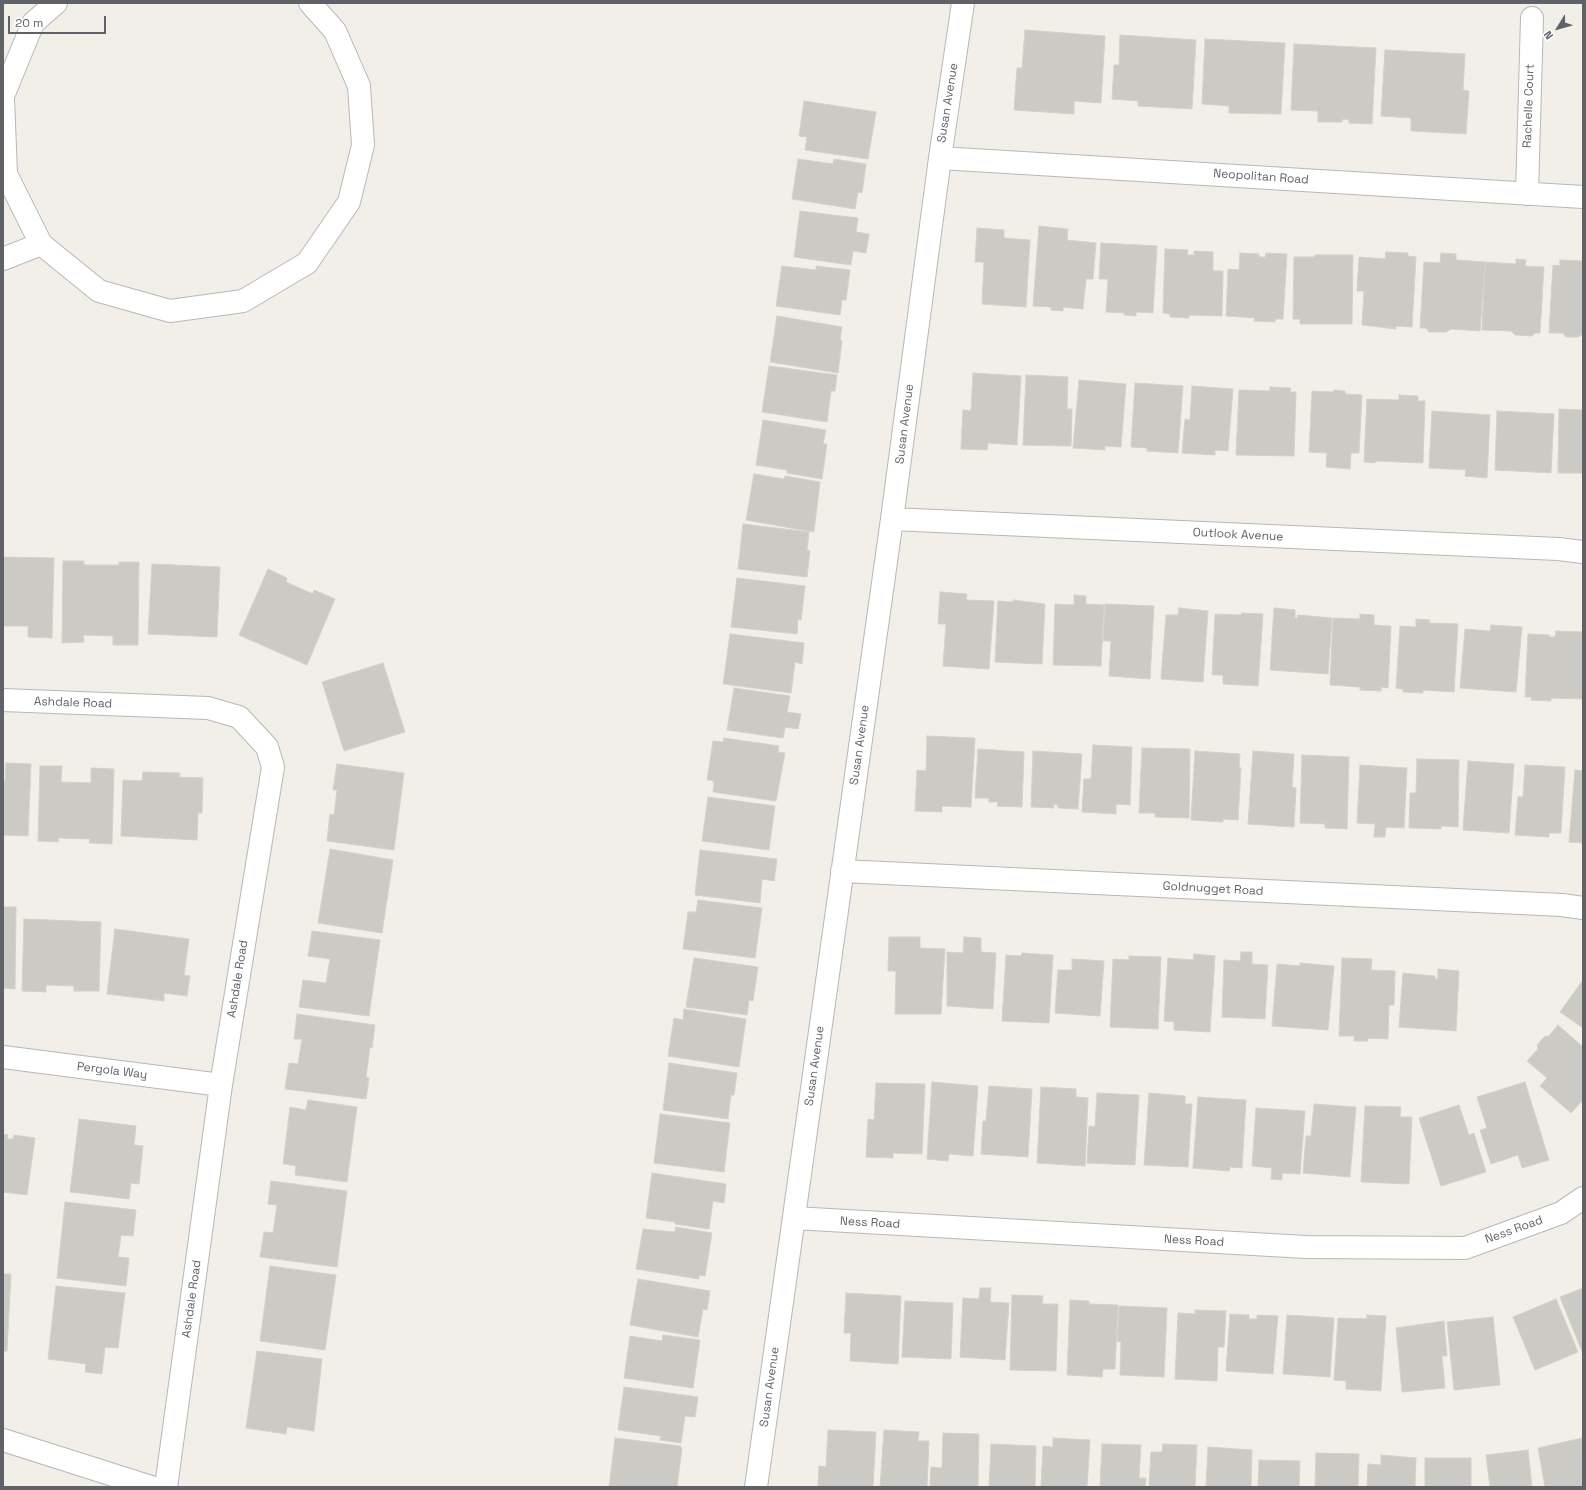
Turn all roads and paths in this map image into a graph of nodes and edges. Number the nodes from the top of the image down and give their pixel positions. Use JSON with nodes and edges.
{"nodes":[{"id":1,"x":56,"y":3,"type":"edge"},
{"id":2,"x":310,"y":3,"type":"edge"},
{"id":3,"x":963,"y":3,"type":"edge"},
{"id":4,"x":1532,"y":18,"type":"dead end"},
{"id":5,"x":3,"y":97,"type":"edge"},
{"id":6,"x":940,"y":158,"type":"junction"},
{"id":7,"x":1527,"y":194,"type":"junction"},
{"id":8,"x":1583,"y":197,"type":"edge"},
{"id":9,"x":41,"y":244,"type":"junction"},
{"id":10,"x":3,"y":259,"type":"edge"},
{"id":11,"x":892,"y":519,"type":"junction"},
{"id":12,"x":1583,"y":552,"type":"edge"},
{"id":13,"x":3,"y":700,"type":"edge"},
{"id":14,"x":842,"y":871,"type":"junction"},
{"id":15,"x":1583,"y":908,"type":"edge"},
{"id":16,"x":3,"y":1057,"type":"edge"},
{"id":17,"x":221,"y":1085,"type":"junction"},
{"id":18,"x":1583,"y":1198,"type":"edge"},
{"id":19,"x":794,"y":1218,"type":"junction"},
{"id":20,"x":3,"y":1440,"type":"edge"},
{"id":21,"x":151,"y":1487,"type":"edge"},
{"id":22,"x":166,"y":1487,"type":"edge"},
{"id":23,"x":756,"y":1487,"type":"edge"}],
"edges":[{"from":1,"to":5,"type":"street"},
{"from":2,"to":9,"type":"street"},
{"from":3,"to":6,"type":"street","name":"Susan Avenue"},
{"from":4,"to":7,"type":"street","name":"Rachelle Court"},
{"from":5,"to":9,"type":"street"},
{"from":6,"to":7,"type":"street","name":"Neopolitan Road"},
{"from":6,"to":11,"type":"street","name":"Susan Avenue"},
{"from":7,"to":8,"type":"street","name":"Neopolitan Road"},
{"from":9,"to":10,"type":"street"},
{"from":11,"to":12,"type":"street","name":"Outlook Avenue"},
{"from":11,"to":14,"type":"street","name":"Susan Avenue"},
{"from":13,"to":17,"type":"street","name":"Ashdale Road"},
{"from":14,"to":15,"type":"street","name":"Goldnugget Road"},
{"from":14,"to":19,"type":"street","name":"Susan Avenue"},
{"from":16,"to":17,"type":"street","name":"Pergola Way"},
{"from":17,"to":22,"type":"street","name":"Ashdale Road"},
{"from":18,"to":19,"type":"street","name":"Ness Road"},
{"from":19,"to":23,"type":"street","name":"Susan Avenue"},
{"from":20,"to":21,"type":"street"}]}
